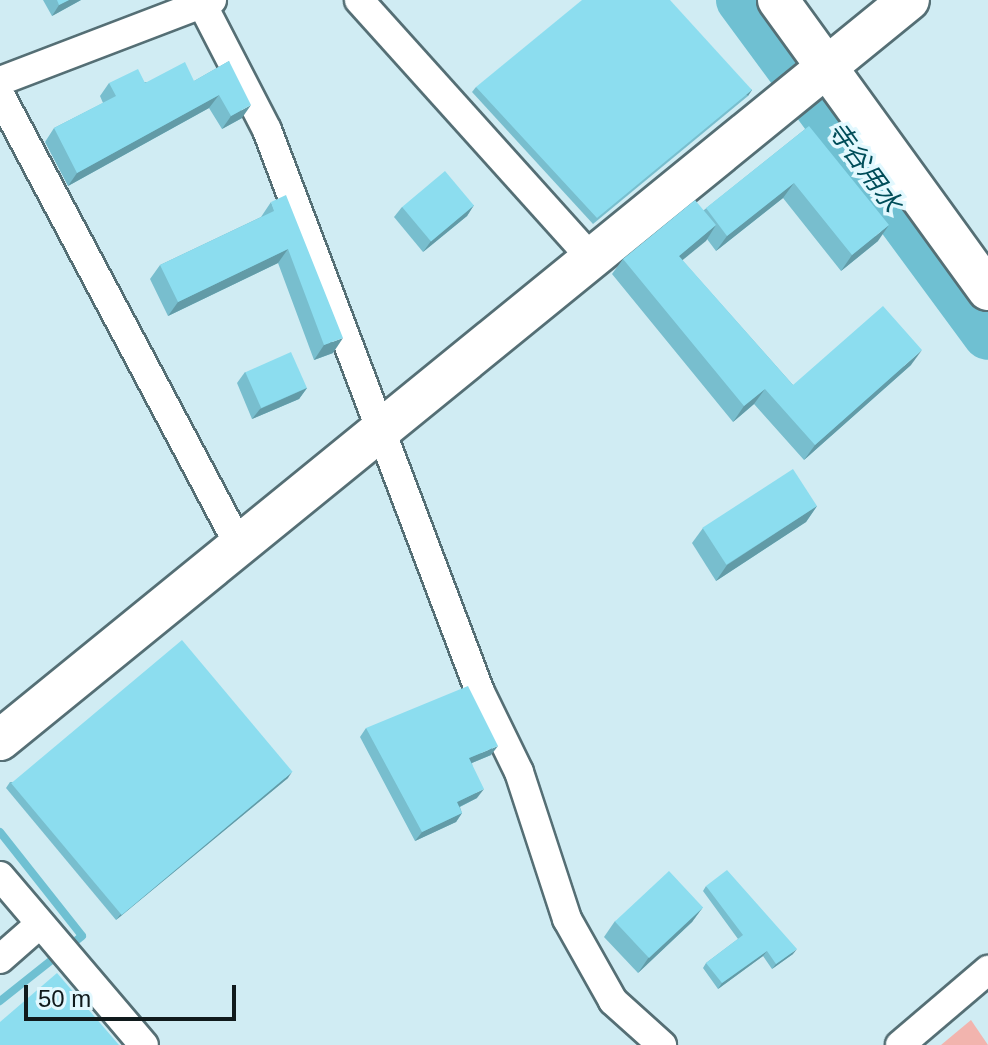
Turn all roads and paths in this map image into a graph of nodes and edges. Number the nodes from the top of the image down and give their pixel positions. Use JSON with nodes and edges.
{"nodes":[{"id":1,"x":359,"y":0,"type":"edge"},
{"id":2,"x":778,"y":0,"type":"edge"},
{"id":3,"x":909,"y":0,"type":"edge"},
{"id":4,"x":205,"y":2,"type":"edge"},
{"id":5,"x":828,"y":67,"type":"junction"},
{"id":6,"x":0,"y":81,"type":"edge"},
{"id":7,"x":0,"y":95,"type":"edge"},
{"id":8,"x":591,"y":258,"type":"junction"},
{"id":9,"x":988,"y":290,"type":"edge"},
{"id":10,"x":382,"y":426,"type":"junction"},
{"id":11,"x":240,"y":547,"type":"junction"},
{"id":12,"x":0,"y":740,"type":"edge"},
{"id":13,"x":0,"y":876,"type":"edge"},
{"id":14,"x":40,"y":924,"type":"junction"},
{"id":15,"x":0,"y":959,"type":"edge"},
{"id":16,"x":988,"y":970,"type":"edge"},
{"id":17,"x":144,"y":1045,"type":"edge"},
{"id":18,"x":662,"y":1045,"type":"edge"},
{"id":19,"x":900,"y":1045,"type":"edge"}],
"edges":[{"from":1,"to":8,"type":"street"},
{"from":2,"to":5,"type":"street"},
{"from":3,"to":5,"type":"street"},
{"from":4,"to":6,"type":"street"},
{"from":4,"to":10,"type":"street"},
{"from":5,"to":8,"type":"street"},
{"from":5,"to":9,"type":"street"},
{"from":7,"to":11,"type":"street"},
{"from":8,"to":10,"type":"street"},
{"from":10,"to":11,"type":"street"},
{"from":10,"to":18,"type":"street"},
{"from":11,"to":12,"type":"street"},
{"from":13,"to":14,"type":"street"},
{"from":14,"to":15,"type":"street"},
{"from":14,"to":17,"type":"street"},
{"from":16,"to":19,"type":"street"}]}
